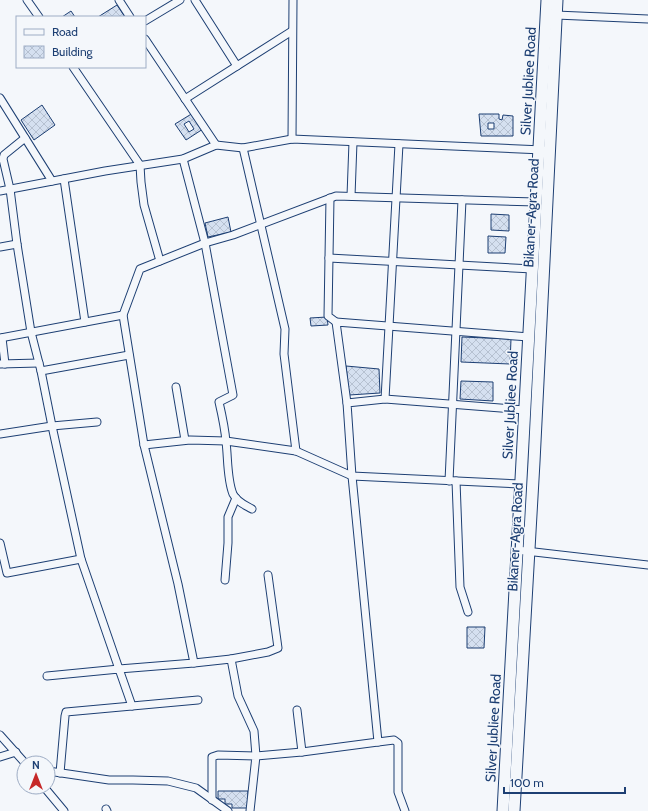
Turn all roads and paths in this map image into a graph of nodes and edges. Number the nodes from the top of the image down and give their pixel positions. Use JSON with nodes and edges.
{"nodes":[{"id":1,"x":27,"y":0,"type":"edge"},
{"id":2,"x":119,"y":0,"type":"edge"},
{"id":3,"x":180,"y":0,"type":"edge"},
{"id":4,"x":195,"y":0,"type":"edge"},
{"id":5,"x":293,"y":0,"type":"edge"},
{"id":6,"x":547,"y":0,"type":"edge"},
{"id":7,"x":557,"y":0,"type":"edge"},
{"id":8,"x":556,"y":15,"type":"junction"},
{"id":9,"x":38,"y":16,"type":"edge"},
{"id":10,"x":129,"y":16,"type":"edge"},
{"id":11,"x":648,"y":19,"type":"edge"},
{"id":12,"x":146,"y":20,"type":"edge"},
{"id":13,"x":292,"y":31,"type":"junction"},
{"id":14,"x":146,"y":40,"type":"edge"},
{"id":15,"x":237,"y":66,"type":"junction"},
{"id":16,"x":74,"y":68,"type":"edge"},
{"id":17,"x":0,"y":98,"type":"edge"},
{"id":18,"x":185,"y":99,"type":"junction"},
{"id":19,"x":25,"y":138,"type":"junction"},
{"id":20,"x":292,"y":139,"type":"junction"},
{"id":21,"x":354,"y":142,"type":"junction"},
{"id":22,"x":399,"y":144,"type":"junction"},
{"id":23,"x":216,"y":145,"type":"junction"},
{"id":24,"x":243,"y":148,"type":"junction"},
{"id":25,"x":544,"y":150,"type":"junction"},
{"id":26,"x":184,"y":158,"type":"junction"},
{"id":27,"x":140,"y":166,"type":"junction"},
{"id":28,"x":64,"y":179,"type":"junction"},
{"id":29,"x":52,"y":181,"type":"junction"},
{"id":30,"x":10,"y":189,"type":"junction"},
{"id":31,"x":0,"y":191,"type":"edge"},
{"id":32,"x":351,"y":196,"type":"junction"},
{"id":33,"x":330,"y":198,"type":"junction"},
{"id":34,"x":396,"y":198,"type":"junction"},
{"id":35,"x":462,"y":200,"type":"junction"},
{"id":36,"x":536,"y":202,"type":"junction"},
{"id":37,"x":260,"y":224,"type":"junction"},
{"id":38,"x":205,"y":243,"type":"junction"},
{"id":39,"x":17,"y":244,"type":"junction"},
{"id":40,"x":0,"y":247,"type":"edge"},
{"id":41,"x":329,"y":258,"type":"junction"},
{"id":42,"x":160,"y":261,"type":"junction"},
{"id":43,"x":393,"y":262,"type":"junction"},
{"id":44,"x":459,"y":266,"type":"junction"},
{"id":45,"x":533,"y":269,"type":"junction"},
{"id":46,"x":123,"y":315,"type":"junction"},
{"id":47,"x":85,"y":322,"type":"junction"},
{"id":48,"x":336,"y":322,"type":"junction"},
{"id":49,"x":389,"y":326,"type":"junction"},
{"id":50,"x":31,"y":332,"type":"junction"},
{"id":51,"x":456,"y":332,"type":"junction"},
{"id":52,"x":529,"y":337,"type":"junction"},
{"id":53,"x":1,"y":338,"type":"edge"},
{"id":54,"x":129,"y":355,"type":"junction"},
{"id":55,"x":39,"y":363,"type":"junction"},
{"id":56,"x":2,"y":364,"type":"edge"},
{"id":57,"x":41,"y":371,"type":"junction"},
{"id":58,"x":176,"y":387,"type":"dead end"},
{"id":59,"x":385,"y":399,"type":"junction"},
{"id":60,"x":347,"y":403,"type":"junction"},
{"id":61,"x":453,"y":404,"type":"junction"},
{"id":62,"x":525,"y":410,"type":"junction"},
{"id":63,"x":97,"y":422,"type":"dead end"},
{"id":64,"x":52,"y":426,"type":"junction"},
{"id":65,"x":0,"y":434,"type":"edge"},
{"id":66,"x":185,"y":440,"type":"junction"},
{"id":67,"x":226,"y":441,"type":"junction"},
{"id":68,"x":144,"y":444,"type":"junction"},
{"id":69,"x":296,"y":451,"type":"junction"},
{"id":70,"x":352,"y":476,"type":"junction"},
{"id":71,"x":452,"y":481,"type":"junction"},
{"id":72,"x":521,"y":484,"type":"junction"},
{"id":73,"x":236,"y":498,"type":"junction"},
{"id":74,"x":252,"y":509,"type":"dead end"},
{"id":75,"x":0,"y":543,"type":"edge"},
{"id":76,"x":517,"y":550,"type":"junction"},
{"id":77,"x":529,"y":551,"type":"junction"},
{"id":78,"x":81,"y":559,"type":"junction"},
{"id":79,"x":648,"y":565,"type":"edge"},
{"id":80,"x":268,"y":575,"type":"dead end"},
{"id":81,"x":225,"y":580,"type":"dead end"},
{"id":82,"x":468,"y":612,"type":"dead end"},
{"id":83,"x":231,"y":659,"type":"junction"},
{"id":84,"x":194,"y":662,"type":"junction"},
{"id":85,"x":119,"y":670,"type":"junction"},
{"id":86,"x":47,"y":676,"type":"dead end"},
{"id":87,"x":198,"y":700,"type":"dead end"},
{"id":88,"x":132,"y":706,"type":"junction"},
{"id":89,"x":297,"y":710,"type":"dead end"},
{"id":90,"x":0,"y":735,"type":"edge"},
{"id":91,"x":378,"y":742,"type":"junction"},
{"id":92,"x":16,"y":752,"type":"junction"},
{"id":93,"x":302,"y":752,"type":"junction"},
{"id":94,"x":18,"y":755,"type":"edge"},
{"id":95,"x":256,"y":756,"type":"junction"},
{"id":96,"x":0,"y":757,"type":"edge"},
{"id":97,"x":56,"y":772,"type":"edge"},
{"id":98,"x":60,"y":773,"type":"junction"},
{"id":99,"x":51,"y":795,"type":"edge"},
{"id":100,"x":212,"y":800,"type":"junction"},
{"id":101,"x":64,"y":811,"type":"edge"},
{"id":102,"x":228,"y":811,"type":"edge"},
{"id":103,"x":250,"y":811,"type":"edge"},
{"id":104,"x":405,"y":811,"type":"edge"},
{"id":105,"x":503,"y":811,"type":"edge"},
{"id":106,"x":514,"y":811,"type":"edge"}],
"edges":[{"from":1,"to":9,"type":"street"},
{"from":2,"to":10,"type":"street"},
{"from":3,"to":12,"type":"street"},
{"from":4,"to":15,"type":"street"},
{"from":5,"to":13,"type":"street"},
{"from":6,"to":25,"type":"main road","name":"Silver Jubliee Road"},
{"from":7,"to":8,"type":"main road","name":"Bikaner-Agra Road"},
{"from":8,"to":11,"type":"street"},
{"from":8,"to":25,"type":"main road","name":"Bikaner-Agra Road"},
{"from":13,"to":15,"type":"street"},
{"from":13,"to":20,"type":"street"},
{"from":14,"to":18,"type":"street"},
{"from":15,"to":18,"type":"street"},
{"from":16,"to":27,"type":"street"},
{"from":17,"to":19,"type":"street"},
{"from":18,"to":23,"type":"street"},
{"from":19,"to":29,"type":"street"},
{"from":19,"to":30,"type":"street"},
{"from":20,"to":21,"type":"street"},
{"from":20,"to":24,"type":"street"},
{"from":21,"to":22,"type":"street"},
{"from":21,"to":32,"type":"street"},
{"from":22,"to":25,"type":"street"},
{"from":22,"to":34,"type":"street"},
{"from":23,"to":24,"type":"street"},
{"from":23,"to":26,"type":"street"},
{"from":24,"to":37,"type":"street"},
{"from":25,"to":36,"type":"main road","name":"Silver Jubliee Road"},
{"from":25,"to":77,"type":"main road","name":"Bikaner-Agra Road"},
{"from":26,"to":27,"type":"street"},
{"from":26,"to":38,"type":"street"},
{"from":27,"to":28,"type":"street"},
{"from":27,"to":42,"type":"street"},
{"from":28,"to":29,"type":"street"},
{"from":28,"to":47,"type":"street"},
{"from":29,"to":30,"type":"street"},
{"from":30,"to":31,"type":"street"},
{"from":30,"to":39,"type":"street"},
{"from":32,"to":33,"type":"street"},
{"from":32,"to":34,"type":"street"},
{"from":33,"to":37,"type":"street"},
{"from":33,"to":41,"type":"street"},
{"from":34,"to":35,"type":"street"},
{"from":34,"to":43,"type":"street"},
{"from":35,"to":36,"type":"street"},
{"from":35,"to":44,"type":"street"},
{"from":36,"to":45,"type":"main road","name":"Silver Jubliee Road"},
{"from":37,"to":38,"type":"street"},
{"from":37,"to":69,"type":"street"},
{"from":38,"to":42,"type":"street"},
{"from":38,"to":67,"type":"street"},
{"from":39,"to":40,"type":"street"},
{"from":39,"to":50,"type":"street"},
{"from":41,"to":43,"type":"street"},
{"from":41,"to":48,"type":"street"},
{"from":42,"to":46,"type":"street"},
{"from":43,"to":44,"type":"street"},
{"from":43,"to":49,"type":"street"},
{"from":44,"to":45,"type":"street"},
{"from":44,"to":51,"type":"street"},
{"from":45,"to":52,"type":"main road","name":"Silver Jubliee Road"},
{"from":46,"to":47,"type":"street"},
{"from":46,"to":54,"type":"street"},
{"from":47,"to":50,"type":"street"},
{"from":48,"to":49,"type":"street"},
{"from":48,"to":60,"type":"street"},
{"from":49,"to":51,"type":"street"},
{"from":49,"to":59,"type":"street"},
{"from":50,"to":53,"type":"street"},
{"from":50,"to":55,"type":"street"},
{"from":51,"to":52,"type":"street"},
{"from":51,"to":61,"type":"street"},
{"from":52,"to":62,"type":"main road","name":"Silver Jubliee Road"},
{"from":53,"to":56,"type":"street"},
{"from":54,"to":57,"type":"street"},
{"from":54,"to":68,"type":"street"},
{"from":55,"to":56,"type":"street"},
{"from":55,"to":57,"type":"street"},
{"from":57,"to":64,"type":"street"},
{"from":58,"to":66,"type":"street"},
{"from":59,"to":60,"type":"street"},
{"from":59,"to":61,"type":"street"},
{"from":60,"to":70,"type":"street"},
{"from":61,"to":62,"type":"street"},
{"from":61,"to":71,"type":"street"},
{"from":62,"to":72,"type":"main road","name":"Silver Jubliee Road"},
{"from":63,"to":64,"type":"street"},
{"from":64,"to":65,"type":"street"},
{"from":64,"to":78,"type":"street"},
{"from":66,"to":67,"type":"street"},
{"from":66,"to":68,"type":"street"},
{"from":67,"to":69,"type":"street"},
{"from":67,"to":73,"type":"street"},
{"from":68,"to":84,"type":"street"},
{"from":69,"to":70,"type":"street"},
{"from":70,"to":71,"type":"street"},
{"from":70,"to":91,"type":"street"},
{"from":71,"to":72,"type":"street"},
{"from":71,"to":82,"type":"street"},
{"from":72,"to":76,"type":"main road","name":"Silver Jubliee Road"},
{"from":73,"to":74,"type":"street"},
{"from":73,"to":81,"type":"street"},
{"from":75,"to":78,"type":"street"},
{"from":76,"to":77,"type":"street"},
{"from":76,"to":105,"type":"main road","name":"Silver Jubliee Road"},
{"from":77,"to":79,"type":"street"},
{"from":77,"to":106,"type":"main road","name":"Bikaner-Agra Road"},
{"from":78,"to":85,"type":"street"},
{"from":80,"to":83,"type":"street"},
{"from":83,"to":84,"type":"street"},
{"from":83,"to":95,"type":"street"},
{"from":84,"to":85,"type":"street"},
{"from":85,"to":86,"type":"street"},
{"from":85,"to":88,"type":"street"},
{"from":87,"to":88,"type":"street"},
{"from":88,"to":98,"type":"street"},
{"from":89,"to":93,"type":"street"},
{"from":90,"to":92,"type":"street"},
{"from":91,"to":93,"type":"street"},
{"from":91,"to":104,"type":"street"},
{"from":92,"to":94,"type":"street"},
{"from":92,"to":96,"type":"street"},
{"from":93,"to":95,"type":"street"},
{"from":95,"to":100,"type":"street"},
{"from":95,"to":103,"type":"street"},
{"from":97,"to":98,"type":"street"},
{"from":98,"to":100,"type":"street"},
{"from":99,"to":101,"type":"street"},
{"from":100,"to":102,"type":"street"}]}
